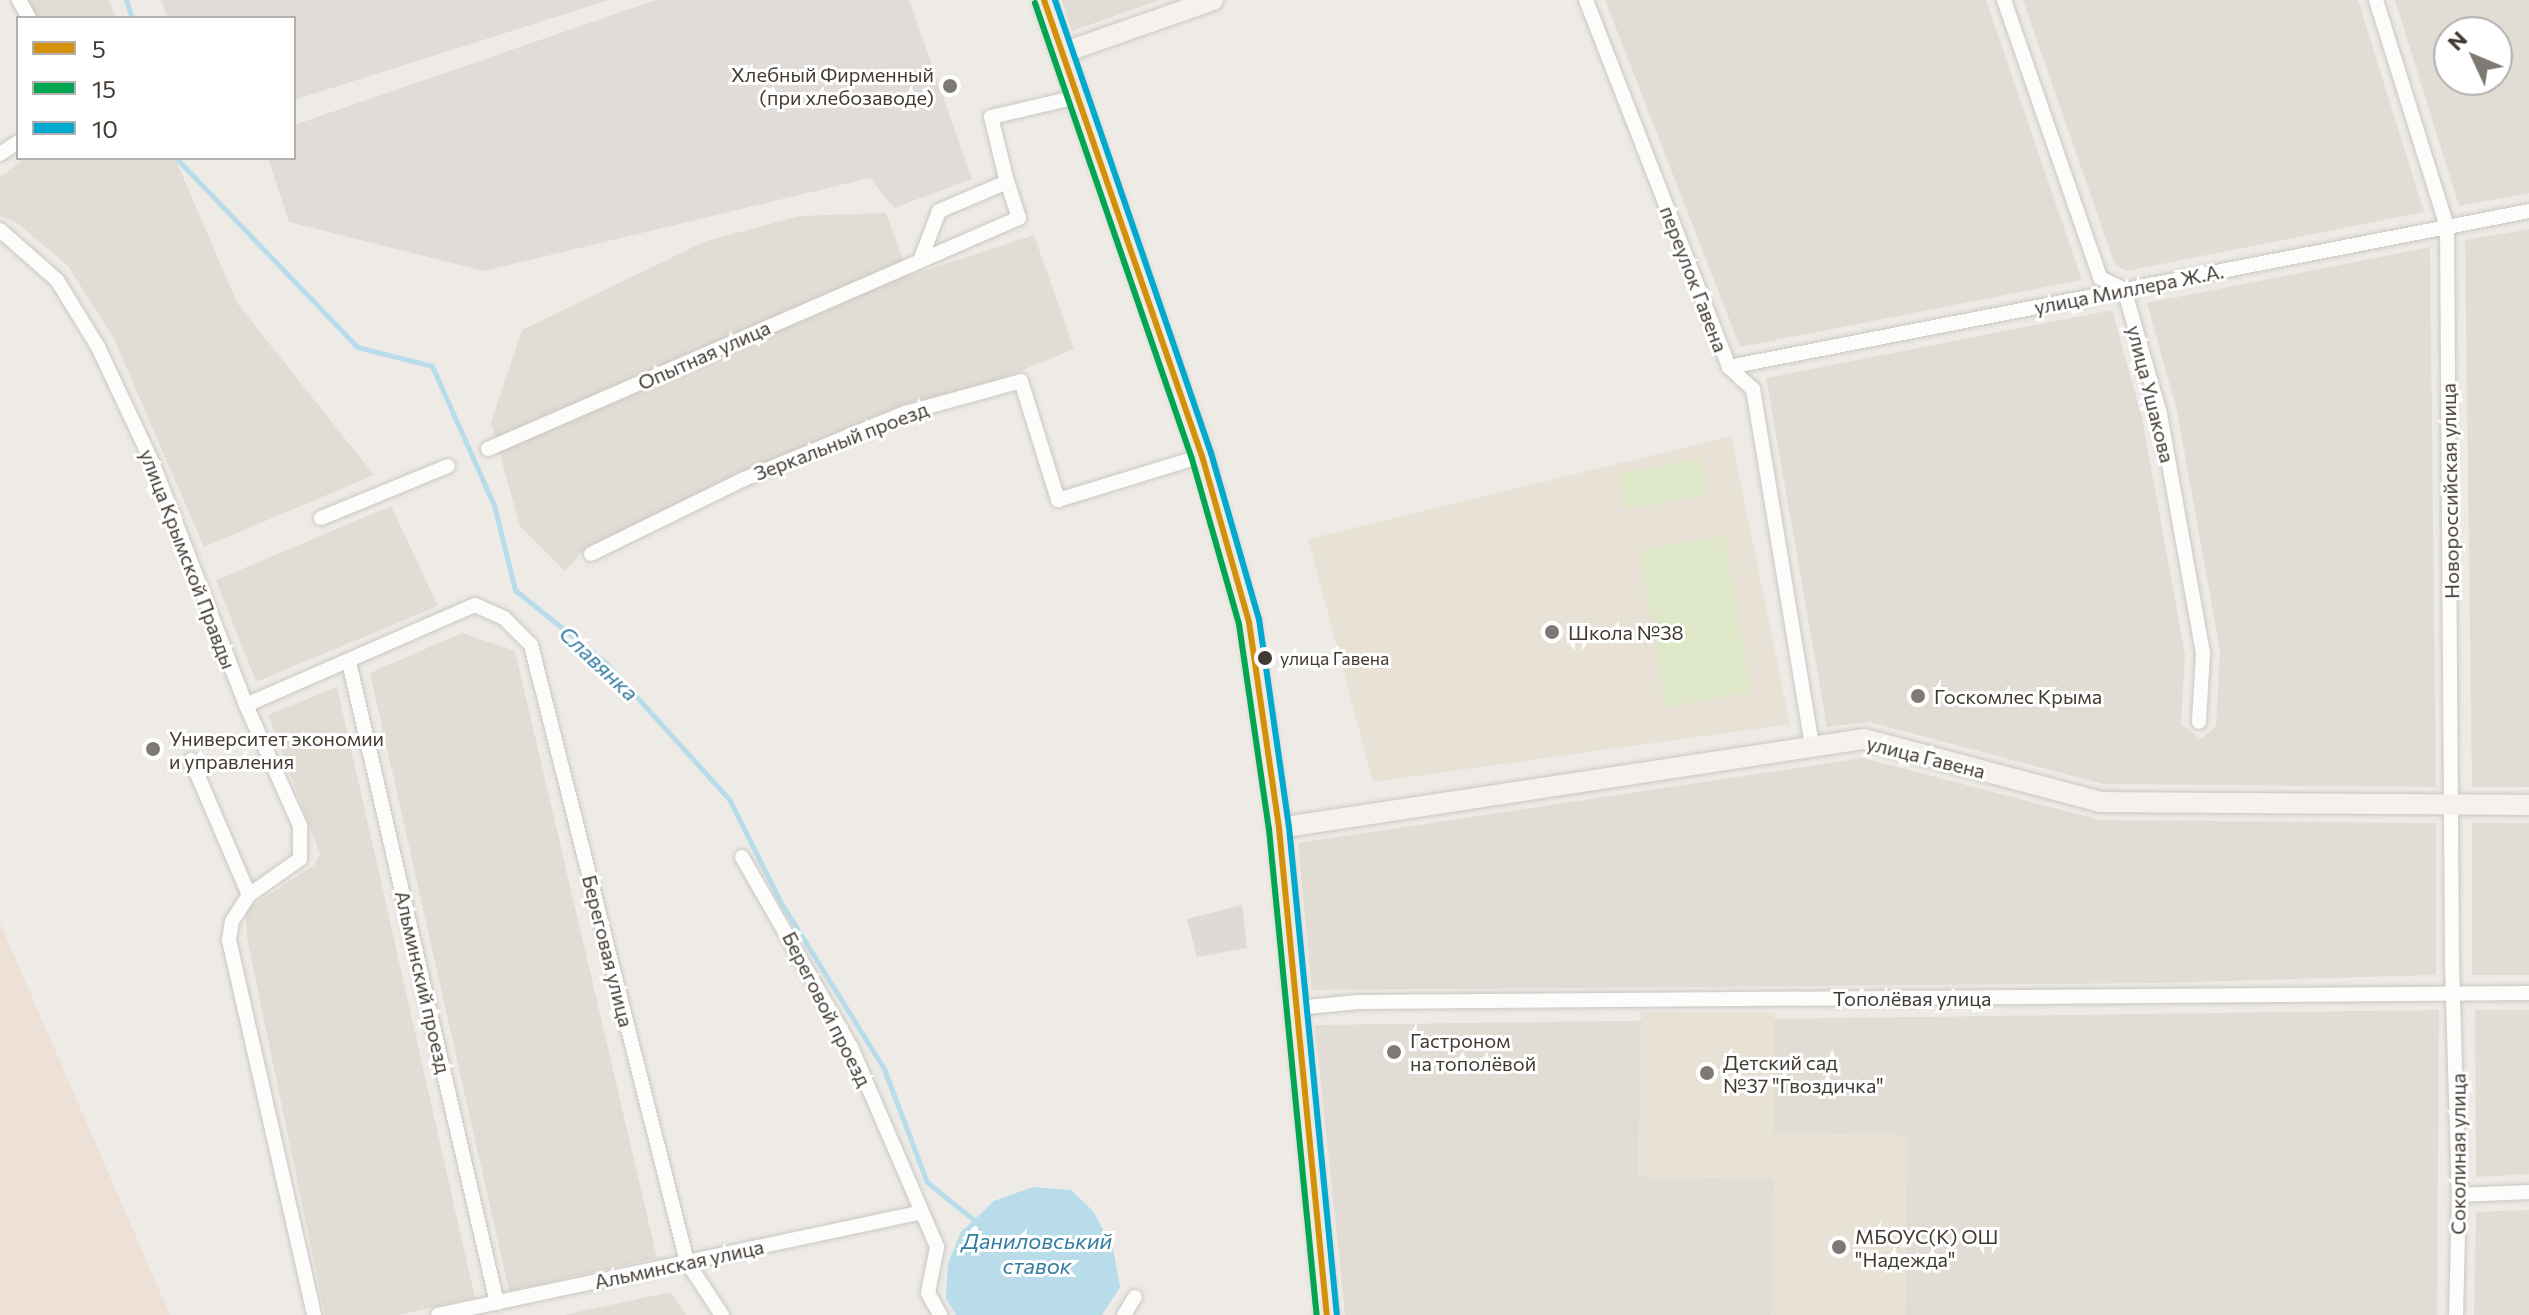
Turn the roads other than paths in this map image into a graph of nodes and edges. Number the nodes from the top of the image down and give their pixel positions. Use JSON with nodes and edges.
{"nodes":[{"id":1,"x":1044,"y":0,"type":"edge"},
{"id":2,"x":1213,"y":0,"type":"edge"},
{"id":3,"x":1586,"y":0,"type":"edge"},
{"id":4,"x":2004,"y":0,"type":"edge"},
{"id":5,"x":2376,"y":0,"type":"edge"},
{"id":6,"x":1062,"y":53,"type":"junction"},
{"id":7,"x":1077,"y":97,"type":"junction"},
{"id":8,"x":1007,"y":182,"type":"junction"},
{"id":9,"x":2529,"y":211,"type":"edge"},
{"id":10,"x":2447,"y":226,"type":"junction"},
{"id":11,"x":0,"y":230,"type":"edge"},
{"id":12,"x":920,"y":261,"type":"junction"},
{"id":13,"x":2124,"y":289,"type":"junction"},
{"id":14,"x":1729,"y":367,"type":"junction"},
{"id":15,"x":488,"y":449,"type":"dead end"},
{"id":16,"x":1202,"y":456,"type":"junction"},
{"id":17,"x":448,"y":466,"type":"dead end"},
{"id":18,"x":321,"y":518,"type":"dead end"},
{"id":19,"x":591,"y":554,"type":"dead end"},
{"id":20,"x":349,"y":662,"type":"junction"},
{"id":21,"x":246,"y":705,"type":"junction"},
{"id":22,"x":2199,"y":722,"type":"dead end"},
{"id":23,"x":1812,"y":747,"type":"junction"},
{"id":24,"x":191,"y":760,"type":"dead end"},
{"id":25,"x":2454,"y":805,"type":"junction"},
{"id":26,"x":2529,"y":805,"type":"edge"},
{"id":27,"x":1279,"y":828,"type":"junction"},
{"id":28,"x":742,"y":857,"type":"dead end"},
{"id":29,"x":249,"y":895,"type":"junction"},
{"id":30,"x":2457,"y":992,"type":"junction"},
{"id":31,"x":2529,"y":993,"type":"edge"},
{"id":32,"x":1296,"y":1008,"type":"junction"},
{"id":33,"x":2529,"y":1192,"type":"edge"},
{"id":34,"x":2459,"y":1195,"type":"junction"},
{"id":35,"x":921,"y":1212,"type":"junction"},
{"id":36,"x":687,"y":1262,"type":"junction"},
{"id":37,"x":1135,"y":1297,"type":"dead end"},
{"id":38,"x":497,"y":1303,"type":"junction"},
{"id":39,"x":314,"y":1315,"type":"edge"},
{"id":40,"x":438,"y":1315,"type":"edge"},
{"id":41,"x":722,"y":1315,"type":"edge"},
{"id":42,"x":940,"y":1315,"type":"edge"},
{"id":43,"x":1124,"y":1315,"type":"edge"},
{"id":44,"x":1327,"y":1315,"type":"edge"},
{"id":45,"x":2456,"y":1315,"type":"edge"}],
"edges":[{"from":1,"to":6,"type":"main road"},
{"from":2,"to":6,"type":"street"},
{"from":3,"to":14,"type":"street","name":"переулок Гавена"},
{"from":4,"to":13,"type":"street"},
{"from":5,"to":10,"type":"street","name":"Новороссийская улица"},
{"from":6,"to":7,"type":"main road"},
{"from":7,"to":8,"type":"street","name":"Опытная улица"},
{"from":7,"to":16,"type":"main road"},
{"from":8,"to":12,"type":"street"},
{"from":8,"to":12,"type":"street","name":"Опытная улица"},
{"from":9,"to":10,"type":"street","name":"улица Миллера Ж.А."},
{"from":10,"to":13,"type":"street","name":"улица Миллера Ж.А."},
{"from":10,"to":25,"type":"street","name":"Новороссийская улица"},
{"from":11,"to":21,"type":"street","name":"улица Крымской Правды"},
{"from":12,"to":15,"type":"street","name":"Опытная улица"},
{"from":13,"to":14,"type":"street","name":"улица Миллера Ж.А."},
{"from":13,"to":22,"type":"street","name":"улица Ушакова"},
{"from":14,"to":23,"type":"street","name":"переулок Гавена"},
{"from":16,"to":19,"type":"street","name":"Зеркальный проезд"},
{"from":16,"to":27,"type":"main road"},
{"from":17,"to":18,"type":"street"},
{"from":20,"to":21,"type":"street"},
{"from":20,"to":36,"type":"street","name":"Береговая улица"},
{"from":20,"to":38,"type":"street","name":"Альминский проезд"},
{"from":21,"to":29,"type":"street","name":"улица Крымской Правды"},
{"from":23,"to":25,"type":"street","name":"улица Гавена"},
{"from":23,"to":27,"type":"street","name":"улица Гавена"},
{"from":24,"to":29,"type":"street"},
{"from":25,"to":26,"type":"street","name":"улица Гавена"},
{"from":25,"to":30,"type":"street","name":"Новороссийская улица"},
{"from":27,"to":32,"type":"main road"},
{"from":28,"to":35,"type":"street","name":"Береговой проезд"},
{"from":29,"to":39,"type":"street","name":"улица Крымской Правды"},
{"from":30,"to":31,"type":"street","name":"Тополёвая улица"},
{"from":30,"to":32,"type":"street","name":"Тополёвая улица"},
{"from":30,"to":34,"type":"street","name":"Соколиная улица"},
{"from":32,"to":44,"type":"main road"},
{"from":33,"to":34,"type":"street"},
{"from":34,"to":45,"type":"street","name":"Соколиная улица"},
{"from":35,"to":36,"type":"street","name":"Альминская улица"},
{"from":35,"to":42,"type":"street","name":"Береговой проезд"},
{"from":36,"to":38,"type":"street","name":"Альминская улица"},
{"from":36,"to":41,"type":"street","name":"Береговая улица"},
{"from":37,"to":43,"type":"street"},
{"from":38,"to":40,"type":"street","name":"Альминская улица"}]}
